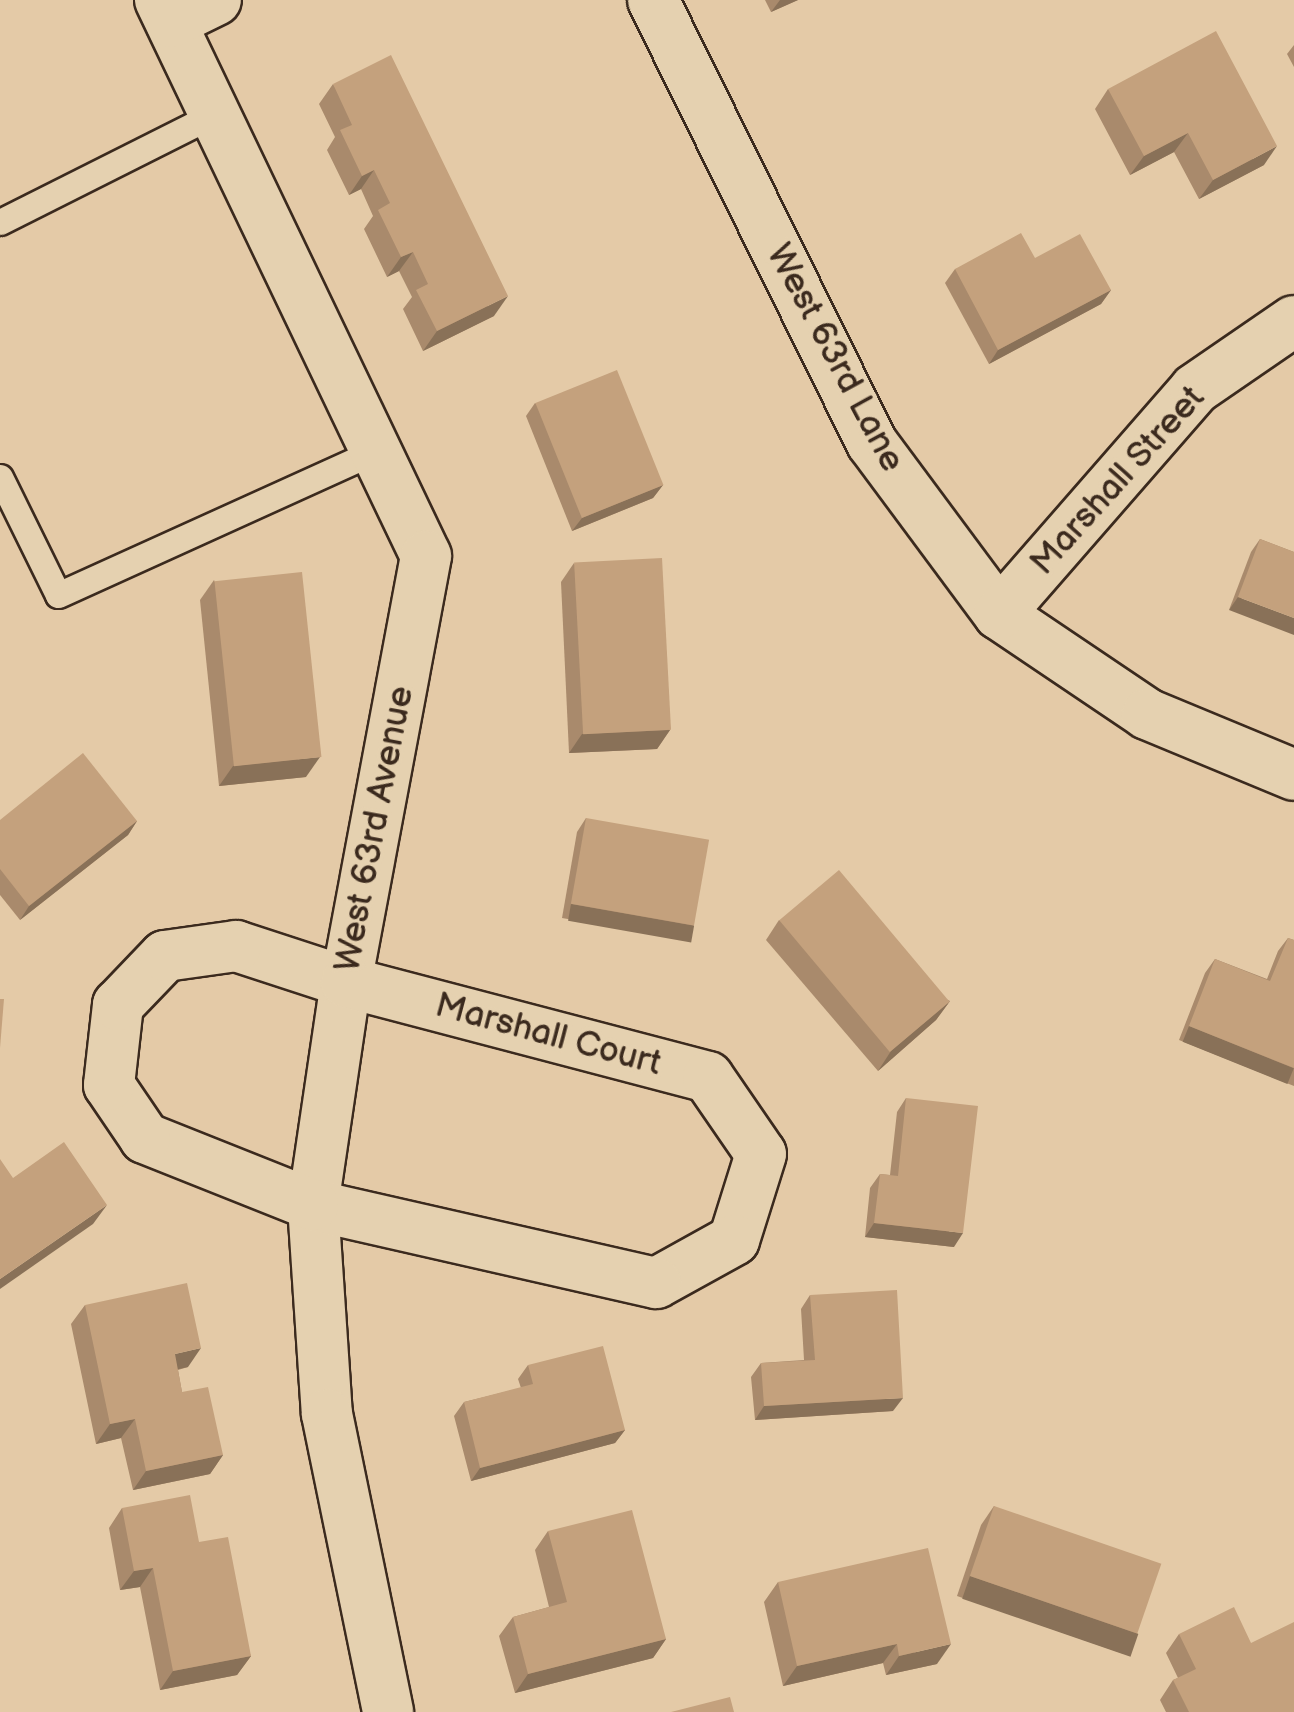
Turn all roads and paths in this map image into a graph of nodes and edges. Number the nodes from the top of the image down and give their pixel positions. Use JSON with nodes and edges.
{"nodes":[{"id":1,"x":216,"y":0,"type":"edge"},
{"id":2,"x":654,"y":0,"type":"edge"},
{"id":3,"x":165,"y":11,"type":"edge"},
{"id":4,"x":214,"y":114,"type":"junction"},
{"id":5,"x":0,"y":222,"type":"edge"},
{"id":6,"x":1294,"y":321,"type":"edge"},
{"id":7,"x":376,"y":451,"type":"junction"},
{"id":8,"x":0,"y":476,"type":"edge"},
{"id":9,"x":999,"y":614,"type":"junction"},
{"id":10,"x":1294,"y":775,"type":"edge"},
{"id":11,"x":346,"y":982,"type":"junction"},
{"id":12,"x":314,"y":1205,"type":"junction"},
{"id":13,"x":388,"y":1712,"type":"edge"}],
"edges":[{"from":1,"to":3,"type":"street"},
{"from":2,"to":9,"type":"street","name":"West 63rd Lane"},
{"from":3,"to":4,"type":"street","name":"West 63rd Avenue"},
{"from":4,"to":5,"type":"lane"},
{"from":4,"to":7,"type":"street","name":"West 63rd Avenue"},
{"from":6,"to":9,"type":"street","name":"Marshall Street"},
{"from":7,"to":8,"type":"lane"},
{"from":7,"to":11,"type":"street","name":"West 63rd Avenue"},
{"from":9,"to":10,"type":"street","name":"West 63rd Lane"},
{"from":11,"to":12,"type":"street","name":"West 63rd Avenue"},
{"from":11,"to":12,"type":"street","name":"Marshall Court"},
{"from":11,"to":12,"type":"street","name":"Marshall Court"},
{"from":12,"to":13,"type":"street","name":"West 63rd Avenue"}]}
